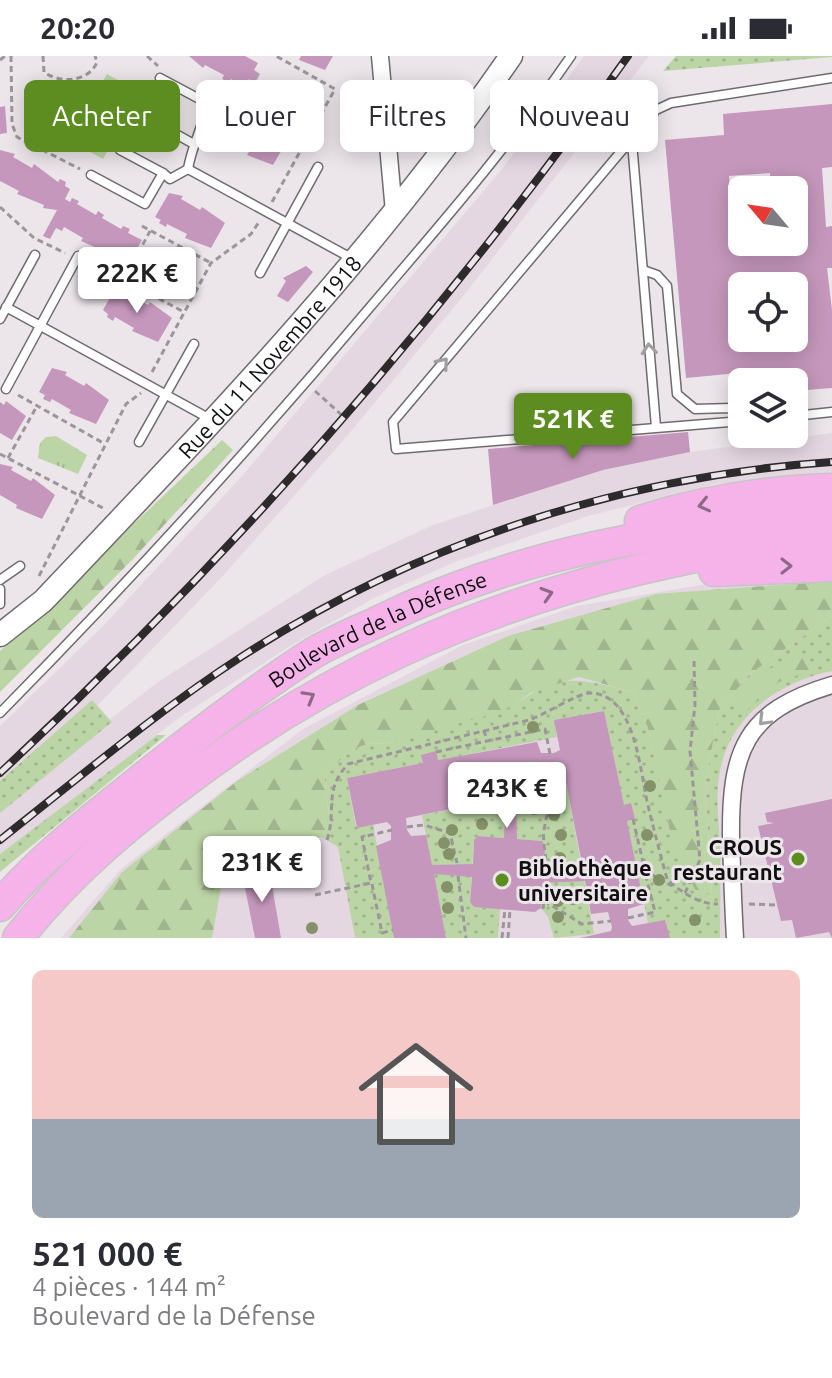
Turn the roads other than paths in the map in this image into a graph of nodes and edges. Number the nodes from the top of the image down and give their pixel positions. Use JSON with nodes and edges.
{"nodes":[{"id":1,"x":380,"y":56,"type":"edge"},
{"id":2,"x":511,"y":56,"type":"edge"},
{"id":3,"x":571,"y":56,"type":"edge"},
{"id":4,"x":160,"y":74,"type":"road end"},
{"id":5,"x":832,"y":78,"type":"edge"},
{"id":6,"x":658,"y":109,"type":"edge"},
{"id":7,"x":180,"y":136,"type":"edge"},
{"id":8,"x":192,"y":143,"type":"junction"},
{"id":9,"x":124,"y":152,"type":"edge"},
{"id":10,"x":623,"y":152,"type":"edge"},
{"id":11,"x":633,"y":152,"type":"edge"},
{"id":12,"x":318,"y":167,"type":"dead end"},
{"id":13,"x":188,"y":169,"type":"junction"},
{"id":14,"x":163,"y":173,"type":"junction"},
{"id":15,"x":91,"y":175,"type":"road end"},
{"id":16,"x":394,"y":212,"type":"junction"},
{"id":17,"x":288,"y":222,"type":"junction"},
{"id":18,"x":35,"y":255,"type":"dead end"},
{"id":19,"x":78,"y":256,"type":"road end"},
{"id":20,"x":355,"y":260,"type":"junction"},
{"id":21,"x":643,"y":270,"type":"junction"},
{"id":22,"x":260,"y":273,"type":"dead end"},
{"id":23,"x":6,"y":307,"type":"junction"},
{"id":24,"x":0,"y":319,"type":"edge"},
{"id":25,"x":40,"y":325,"type":"junction"},
{"id":26,"x":671,"y":329,"type":"junction"},
{"id":27,"x":683,"y":343,"type":"dead end"},
{"id":28,"x":194,"y":344,"type":"dead end"},
{"id":29,"x":684,"y":356,"type":"dead end"},
{"id":30,"x":675,"y":372,"type":"junction"},
{"id":31,"x":6,"y":389,"type":"road end"},
{"id":32,"x":166,"y":394,"type":"junction"},
{"id":33,"x":728,"y":408,"type":"edge"},
{"id":34,"x":832,"y":412,"type":"edge"},
{"id":35,"x":808,"y":415,"type":"edge"},
{"id":36,"x":212,"y":420,"type":"junction"},
{"id":37,"x":728,"y":422,"type":"edge"},
{"id":38,"x":656,"y":427,"type":"junction"},
{"id":39,"x":139,"y":442,"type":"dead end"},
{"id":40,"x":832,"y":489,"type":"edge"},
{"id":41,"x":832,"y":517,"type":"edge"},
{"id":42,"x":832,"y":539,"type":"edge"},
{"id":43,"x":541,"y":560,"type":"junction"},
{"id":44,"x":20,"y":566,"type":"dead end"},
{"id":45,"x":832,"y":566,"type":"edge"},
{"id":46,"x":0,"y":580,"type":"edge"},
{"id":47,"x":596,"y":580,"type":"junction"},
{"id":48,"x":0,"y":589,"type":"edge"},
{"id":49,"x":0,"y":604,"type":"edge"},
{"id":50,"x":0,"y":635,"type":"edge"},
{"id":51,"x":316,"y":652,"type":"junction"},
{"id":52,"x":832,"y":685,"type":"edge"},
{"id":53,"x":0,"y":713,"type":"edge"},
{"id":54,"x":243,"y":738,"type":"junction"},
{"id":55,"x":0,"y":883,"type":"edge"},
{"id":56,"x":0,"y":906,"type":"edge"},
{"id":57,"x":18,"y":938,"type":"edge"},
{"id":58,"x":44,"y":938,"type":"edge"},
{"id":59,"x":735,"y":938,"type":"edge"}],
"edges":[{"from":1,"to":16,"type":"street"},
{"from":2,"to":16,"type":"street","name":"Rue du 11 Novembre 1918"},
{"from":3,"to":53,"type":"lane"},
{"from":4,"to":8,"type":"lane"},
{"from":5,"to":6,"type":"lane"},
{"from":7,"to":8,"type":"lane"},
{"from":8,"to":13,"type":"lane"},
{"from":9,"to":14,"type":"lane"},
{"from":38,"to":10,"type":"lane","one_way":true},
{"from":11,"to":21,"type":"lane"},
{"from":12,"to":17,"type":"lane"},
{"from":13,"to":14,"type":"lane"},
{"from":13,"to":17,"type":"lane"},
{"from":14,"to":15,"type":"lane"},
{"from":16,"to":20,"type":"street","name":"Rue du 11 Novembre 1918"},
{"from":17,"to":20,"type":"lane"},
{"from":17,"to":22,"type":"lane"},
{"from":18,"to":23,"type":"lane"},
{"from":19,"to":25,"type":"lane"},
{"from":20,"to":36,"type":"street","name":"Rue du 11 Novembre 1918"},
{"from":21,"to":26,"type":"lane"},
{"from":38,"to":21,"type":"lane","one_way":true},
{"from":23,"to":24,"type":"lane"},
{"from":23,"to":25,"type":"lane"},
{"from":25,"to":31,"type":"lane"},
{"from":25,"to":32,"type":"lane"},
{"from":26,"to":27,"type":"lane"},
{"from":26,"to":30,"type":"lane"},
{"from":28,"to":32,"type":"lane"},
{"from":29,"to":30,"type":"lane"},
{"from":30,"to":33,"type":"lane"},
{"from":32,"to":36,"type":"lane"},
{"from":32,"to":39,"type":"lane"},
{"from":34,"to":35,"type":"lane"},
{"from":36,"to":50,"type":"street","name":"Rue du 11 Novembre 1918"},
{"from":37,"to":38,"type":"lane"},
{"from":40,"to":43,"type":"highway","one_way":true},
{"from":41,"to":43,"type":"highway","name":"Boulevard de la Défense"},
{"from":42,"to":47,"type":"highway","name":"Boulevard de la Défense"},
{"from":43,"to":51,"type":"highway","name":"Boulevard de la Défense"},
{"from":44,"to":46,"type":"lane"},
{"from":47,"to":45,"type":"highway","one_way":true},
{"from":54,"to":47,"type":"highway","name":"Boulevard de la Défense","one_way":true},
{"from":48,"to":49,"type":"lane"},
{"from":51,"to":55,"type":"highway"},
{"from":51,"to":56,"type":"highway","name":"Boulevard de la Défense"},
{"from":52,"to":59,"type":"street","one_way":true},
{"from":54,"to":57,"type":"highway","name":"Boulevard de la Défense"},
{"from":54,"to":58,"type":"highway"}]}
